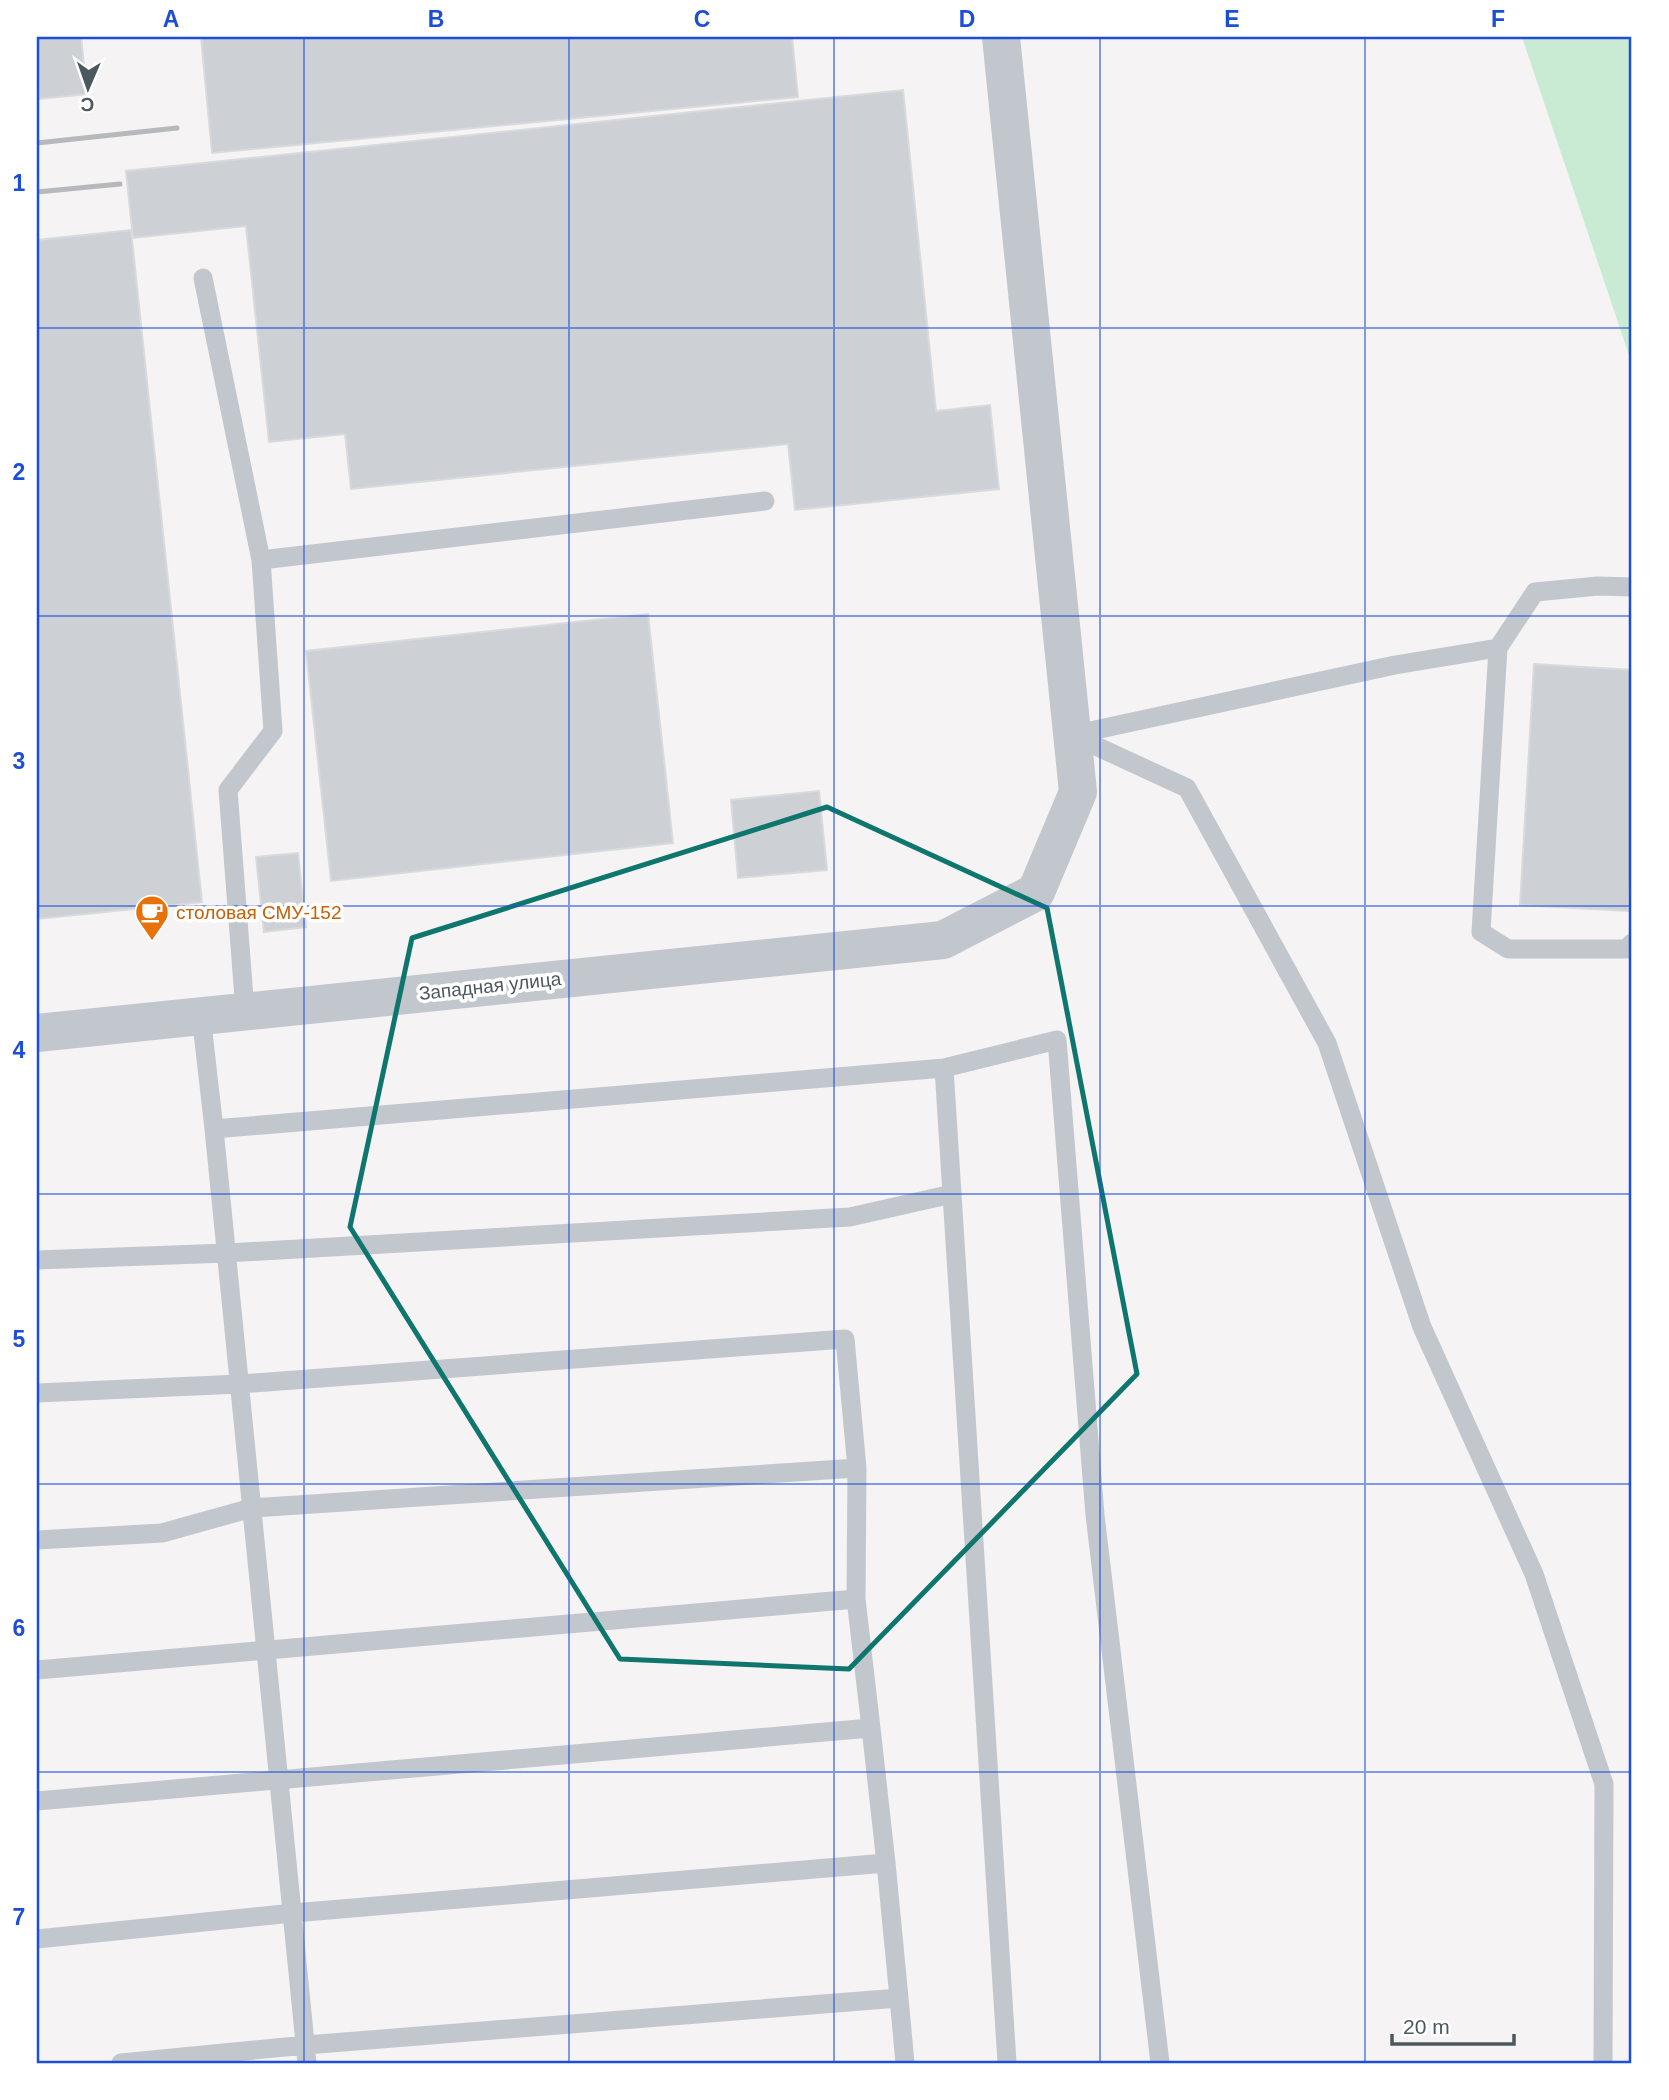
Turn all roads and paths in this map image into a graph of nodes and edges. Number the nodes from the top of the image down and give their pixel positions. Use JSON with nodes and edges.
{"nodes":[{"id":1,"x":1001,"y":37,"type":"edge"},
{"id":2,"x":203,"y":278,"type":"dead end"},
{"id":3,"x":765,"y":501,"type":"dead end"},
{"id":4,"x":261,"y":560,"type":"junction"},
{"id":5,"x":1632,"y":587,"type":"edge"},
{"id":6,"x":1498,"y":648,"type":"junction"},
{"id":7,"x":1072,"y":735,"type":"junction"},
{"id":8,"x":1632,"y":943,"type":"edge"},
{"id":9,"x":245,"y":1011,"type":"junction"},
{"id":10,"x":201,"y":1015,"type":"junction"},
{"id":11,"x":37,"y":1033,"type":"edge"},
{"id":12,"x":944,"y":1069,"type":"junction"},
{"id":13,"x":214,"y":1129,"type":"junction"},
{"id":14,"x":952,"y":1194,"type":"junction"},
{"id":15,"x":226,"y":1253,"type":"junction"},
{"id":16,"x":37,"y":1260,"type":"edge"},
{"id":17,"x":240,"y":1384,"type":"junction"},
{"id":18,"x":37,"y":1393,"type":"edge"},
{"id":19,"x":857,"y":1468,"type":"junction"},
{"id":20,"x":252,"y":1508,"type":"junction"},
{"id":21,"x":37,"y":1540,"type":"edge"},
{"id":22,"x":856,"y":1599,"type":"junction"},
{"id":23,"x":266,"y":1649,"type":"junction"},
{"id":24,"x":37,"y":1670,"type":"edge"},
{"id":25,"x":872,"y":1728,"type":"junction"},
{"id":26,"x":279,"y":1780,"type":"junction"},
{"id":27,"x":37,"y":1801,"type":"edge"},
{"id":28,"x":886,"y":1863,"type":"junction"},
{"id":29,"x":293,"y":1913,"type":"junction"},
{"id":30,"x":37,"y":1939,"type":"edge"},
{"id":31,"x":899,"y":1998,"type":"junction"},
{"id":32,"x":307,"y":2054,"type":"edge"},
{"id":33,"x":121,"y":2063,"type":"edge"},
{"id":34,"x":905,"y":2063,"type":"edge"},
{"id":35,"x":1007,"y":2063,"type":"edge"},
{"id":36,"x":1160,"y":2063,"type":"edge"},
{"id":37,"x":1603,"y":2063,"type":"edge"}],
"edges":[{"from":1,"to":7,"type":"street"},
{"from":2,"to":4,"type":"lane"},
{"from":3,"to":4,"type":"lane"},
{"from":4,"to":9,"type":"lane"},
{"from":5,"to":6,"type":"lane"},
{"from":6,"to":7,"type":"lane"},
{"from":6,"to":8,"type":"lane"},
{"from":7,"to":9,"type":"street","name":"Западная улица"},
{"from":7,"to":37,"type":"lane"},
{"from":9,"to":10,"type":"street","name":"Западная улица"},
{"from":10,"to":11,"type":"street","name":"Западная улица"},
{"from":10,"to":13,"type":"lane"},
{"from":12,"to":13,"type":"lane"},
{"from":12,"to":14,"type":"lane"},
{"from":12,"to":36,"type":"lane"},
{"from":13,"to":15,"type":"lane"},
{"from":14,"to":15,"type":"lane"},
{"from":14,"to":35,"type":"lane"},
{"from":15,"to":16,"type":"lane"},
{"from":15,"to":17,"type":"lane"},
{"from":17,"to":18,"type":"lane"},
{"from":17,"to":19,"type":"lane"},
{"from":17,"to":20,"type":"lane"},
{"from":19,"to":20,"type":"lane"},
{"from":19,"to":22,"type":"lane"},
{"from":20,"to":21,"type":"lane"},
{"from":20,"to":23,"type":"lane"},
{"from":22,"to":23,"type":"lane"},
{"from":22,"to":25,"type":"lane"},
{"from":23,"to":24,"type":"lane"},
{"from":23,"to":26,"type":"lane"},
{"from":25,"to":26,"type":"lane"},
{"from":25,"to":28,"type":"lane"},
{"from":26,"to":27,"type":"lane"},
{"from":26,"to":29,"type":"lane"},
{"from":28,"to":29,"type":"lane"},
{"from":28,"to":31,"type":"lane"},
{"from":29,"to":30,"type":"lane"},
{"from":29,"to":32,"type":"lane"},
{"from":31,"to":32,"type":"lane"},
{"from":31,"to":34,"type":"lane"},
{"from":32,"to":33,"type":"lane"}]}
